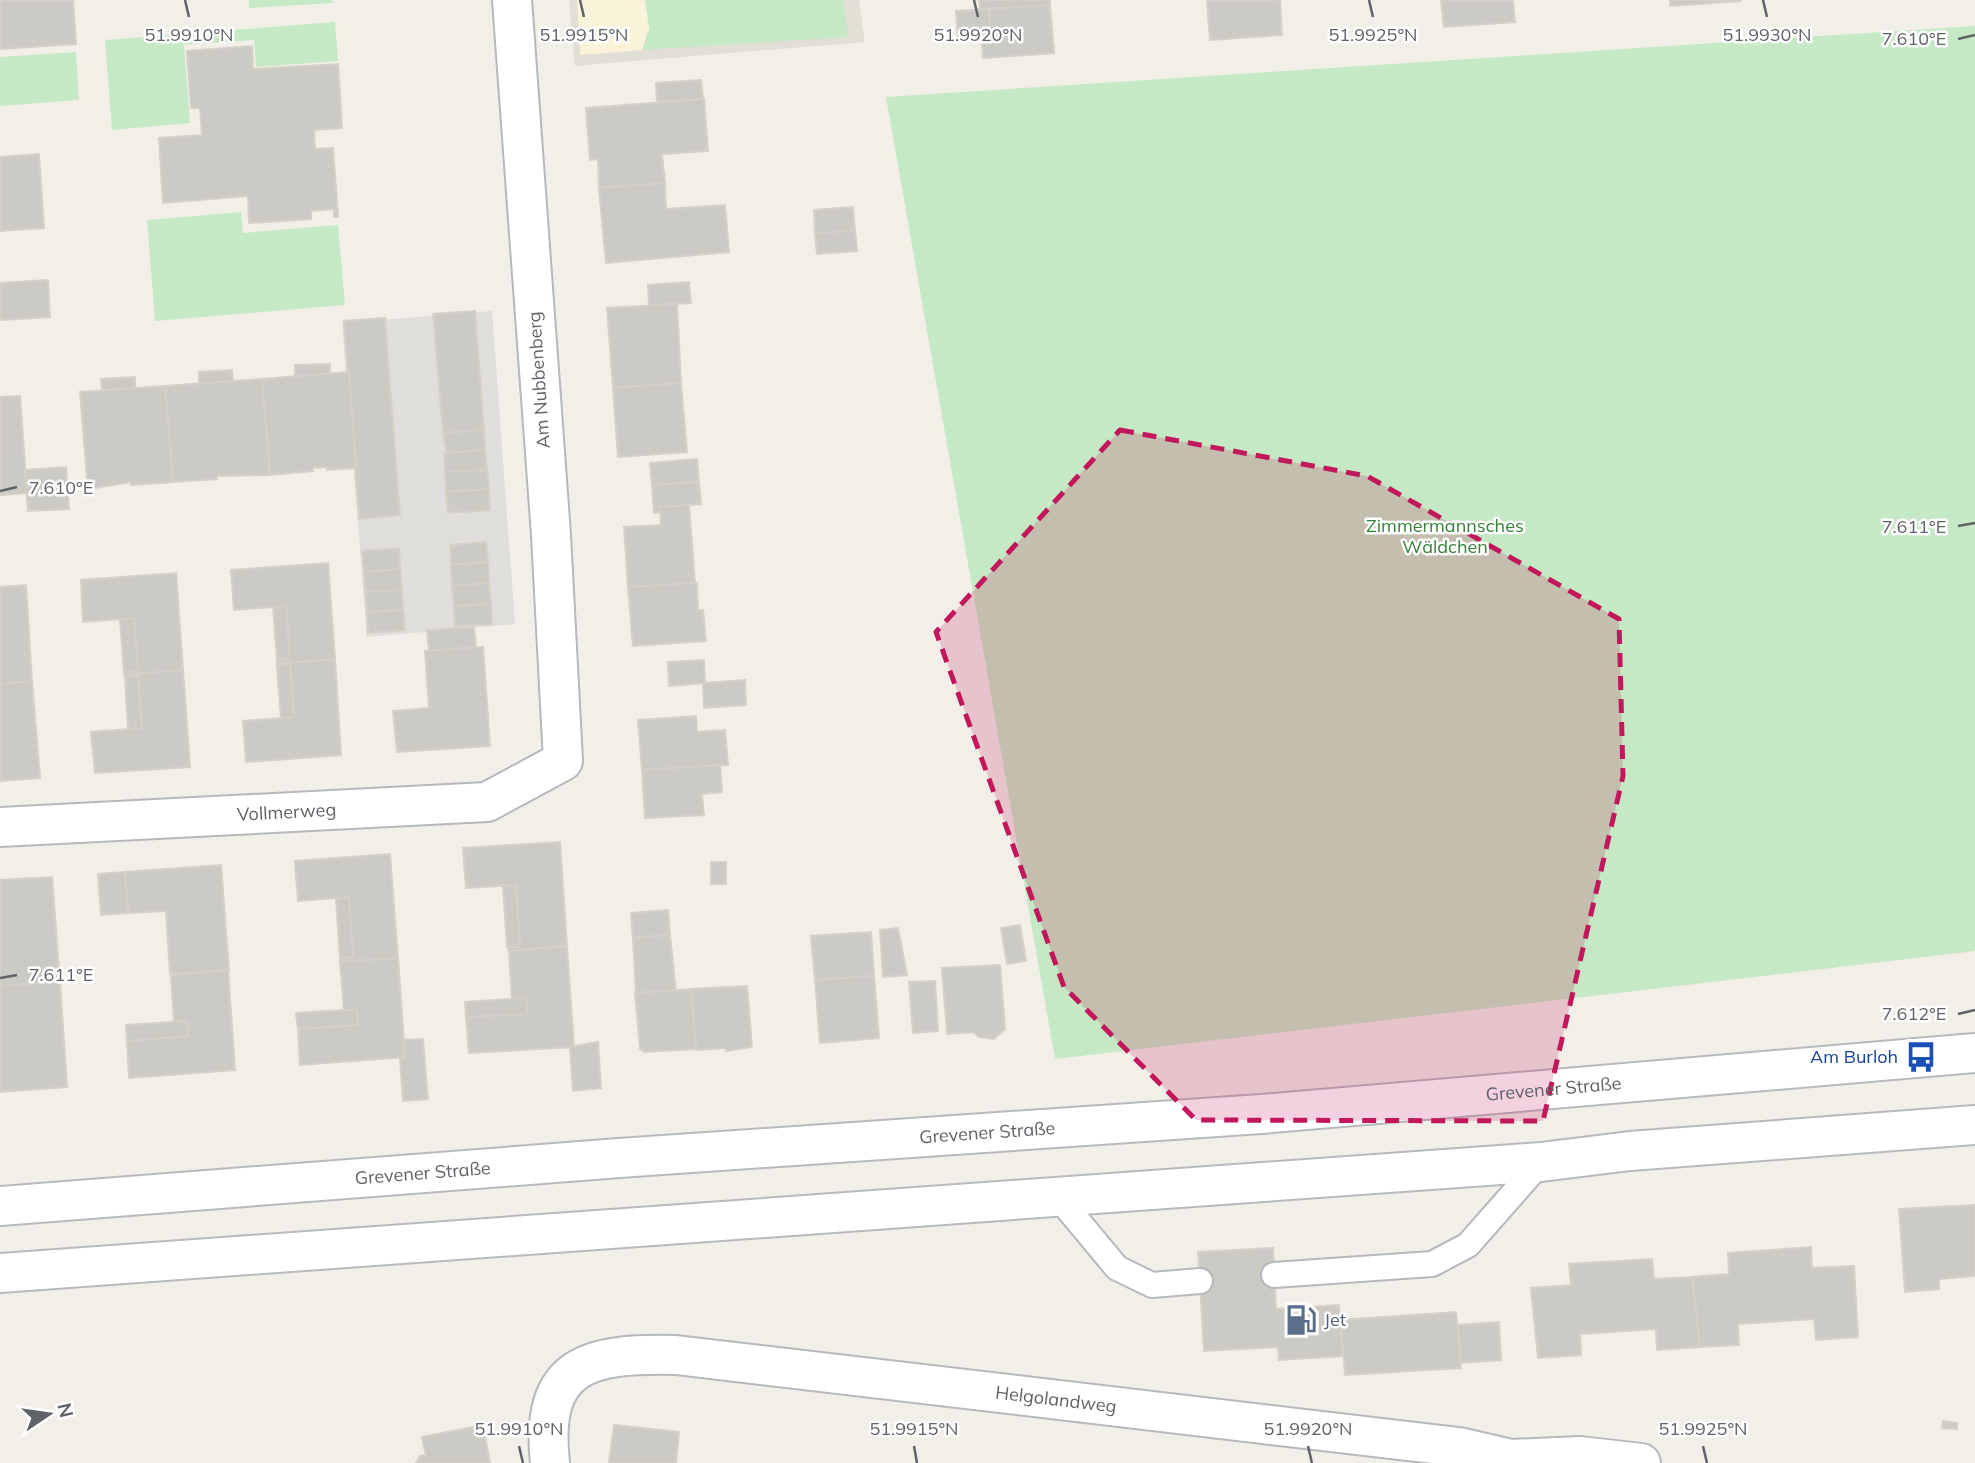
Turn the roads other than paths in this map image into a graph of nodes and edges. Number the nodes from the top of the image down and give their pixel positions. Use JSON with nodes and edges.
{"nodes":[{"id":1,"x":512,"y":0,"type":"edge"},
{"id":2,"x":563,"y":761,"type":"joint"},
{"id":3,"x":0,"y":827,"type":"edge"},
{"id":4,"x":1975,"y":1053,"type":"edge"},
{"id":5,"x":1975,"y":1125,"type":"edge"},
{"id":6,"x":1541,"y":1162,"type":"junction"},
{"id":7,"x":1058,"y":1197,"type":"junction"},
{"id":8,"x":0,"y":1206,"type":"edge"},
{"id":9,"x":0,"y":1273,"type":"edge"},
{"id":10,"x":1274,"y":1275,"type":"dead end"},
{"id":11,"x":1200,"y":1281,"type":"dead end"},
{"id":12,"x":1511,"y":1461,"type":"edge"},
{"id":13,"x":550,"y":1463,"type":"edge"},
{"id":14,"x":1641,"y":1463,"type":"edge"}],
"edges":[{"from":1,"to":2,"type":"main road","name":"Am Nubbenberg"},
{"from":2,"to":3,"type":"main road","name":"Vollmerweg"},
{"from":4,"to":8,"type":"main road","name":"Grevener Straße"},
{"from":5,"to":6,"type":"main road"},
{"from":6,"to":7,"type":"main road"},
{"from":6,"to":10,"type":"lane"},
{"from":7,"to":9,"type":"main road"},
{"from":7,"to":11,"type":"lane"},
{"from":12,"to":13,"type":"main road","name":"Helgolandweg"},
{"from":12,"to":14,"type":"main road","name":"Helgolandweg"}]}
